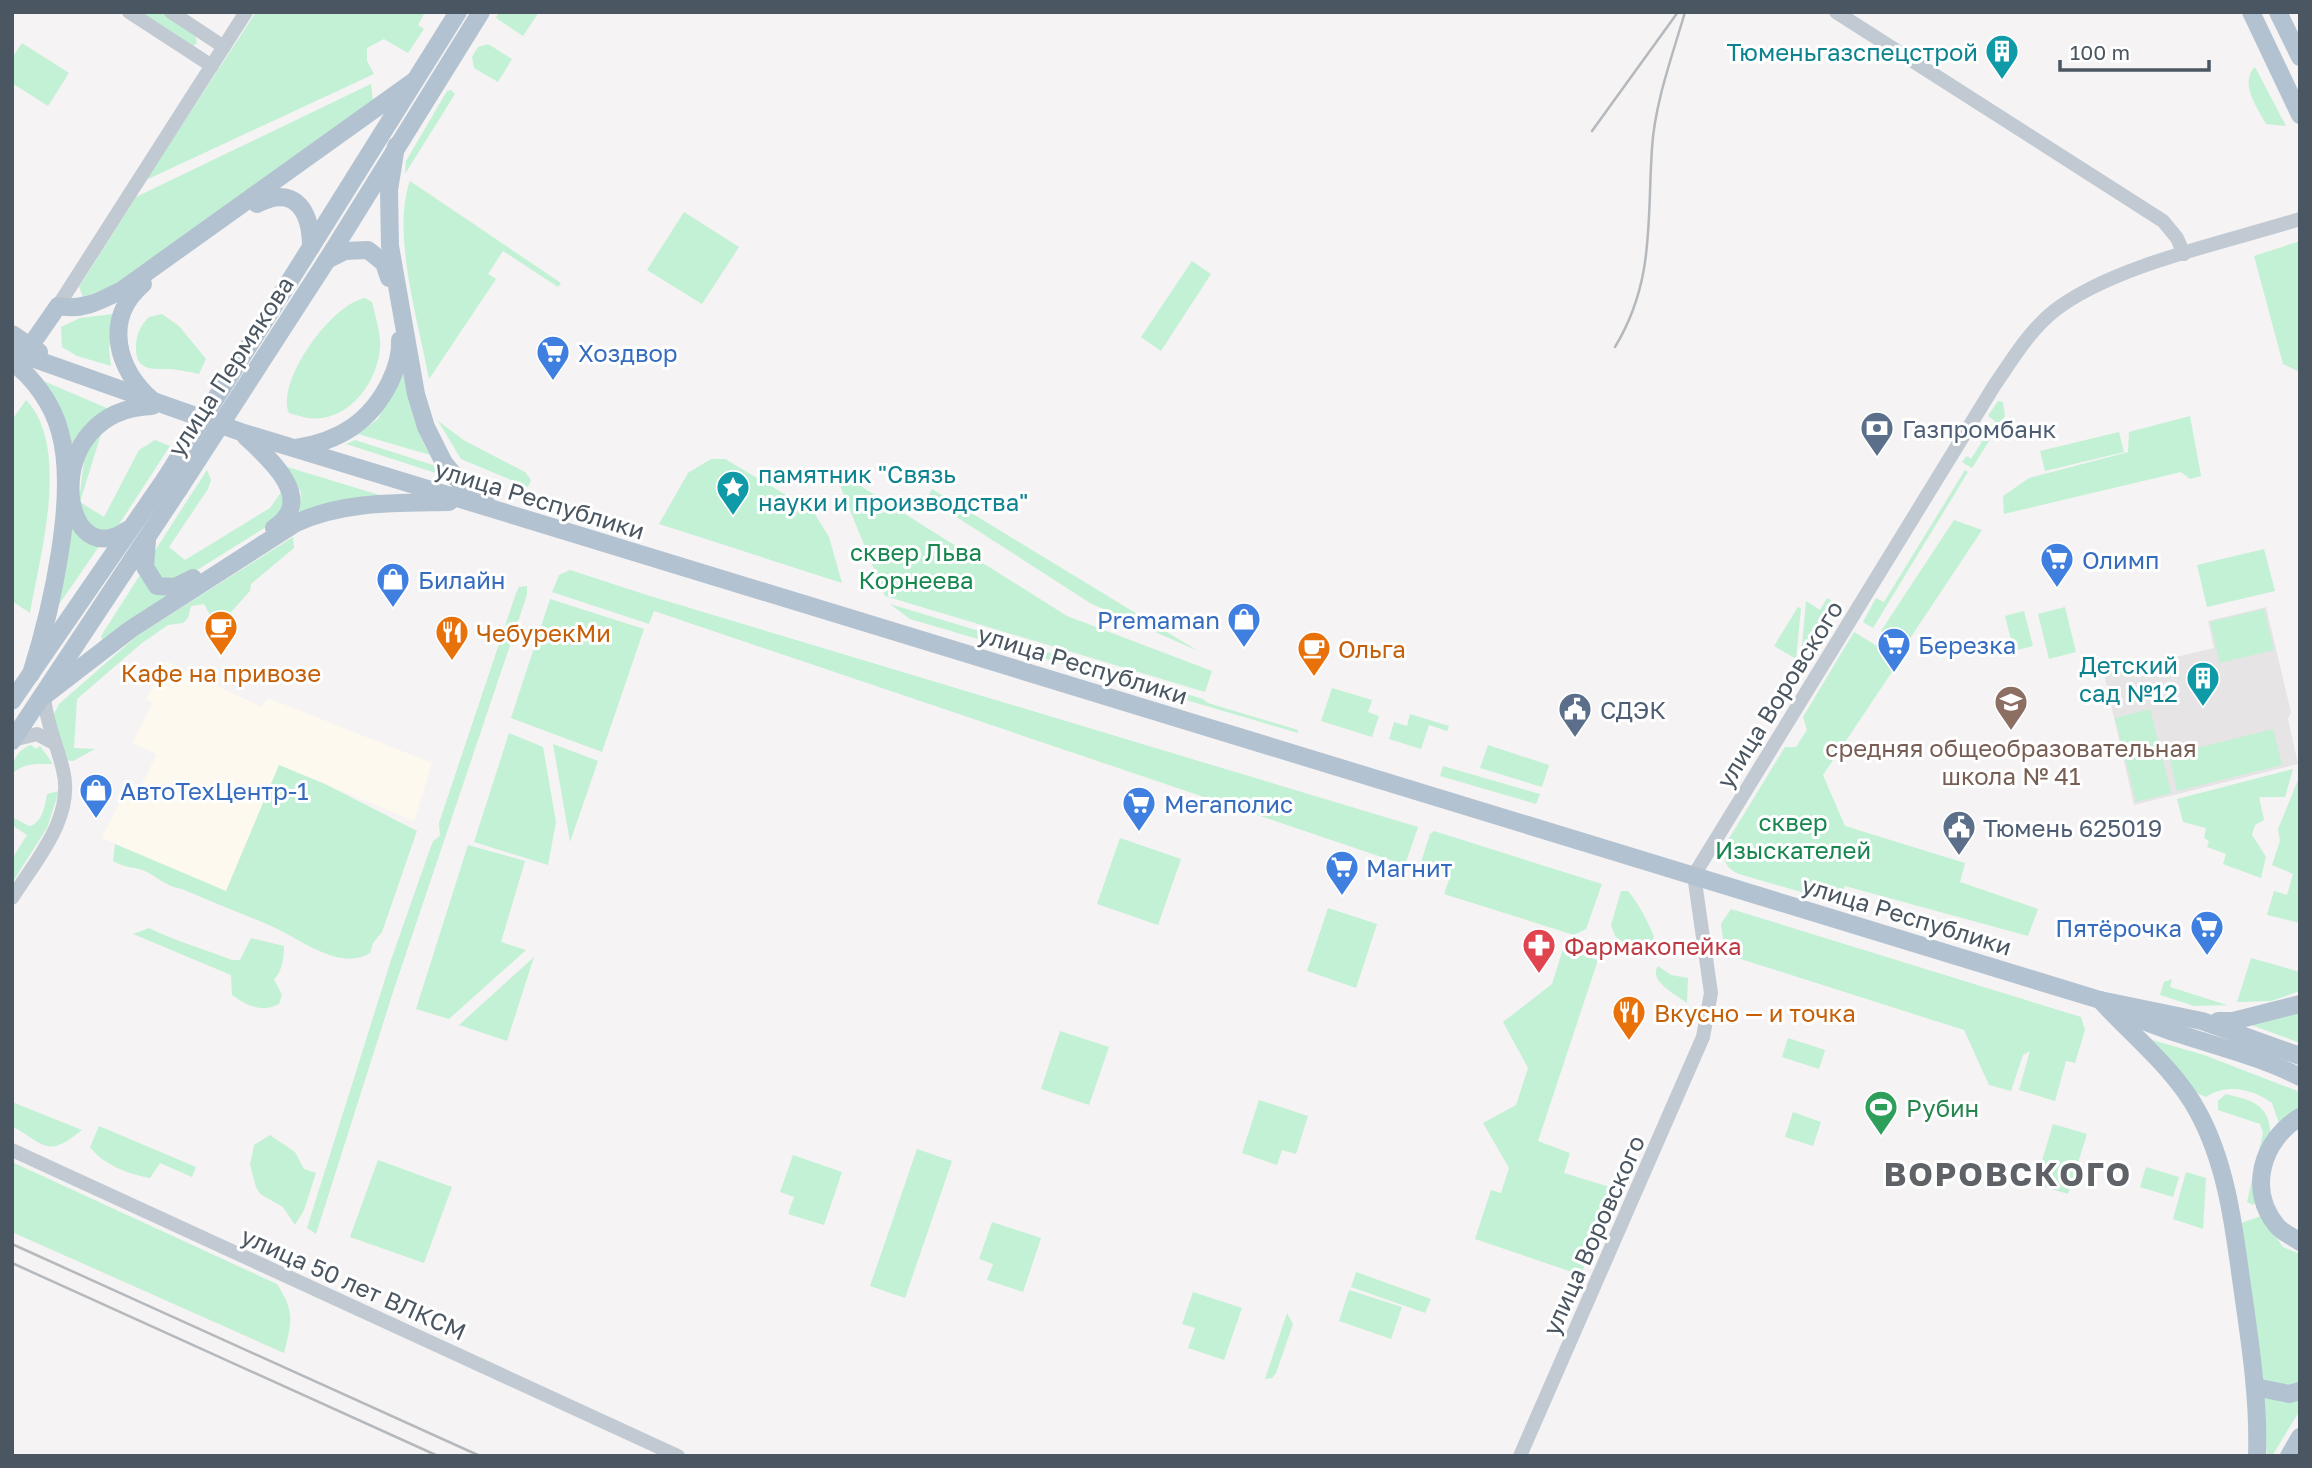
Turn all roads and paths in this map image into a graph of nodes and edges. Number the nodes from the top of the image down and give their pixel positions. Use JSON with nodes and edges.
{"nodes":[{"id":1,"x":129,"y":12,"type":"edge"},
{"id":2,"x":171,"y":12,"type":"edge"},
{"id":3,"x":246,"y":12,"type":"edge"},
{"id":4,"x":458,"y":12,"type":"edge"},
{"id":5,"x":481,"y":12,"type":"edge"},
{"id":6,"x":1836,"y":12,"type":"edge"},
{"id":7,"x":2251,"y":12,"type":"edge"},
{"id":8,"x":2278,"y":12,"type":"edge"},
{"id":9,"x":224,"y":47,"type":"junction"},
{"id":10,"x":2300,"y":57,"type":"edge"},
{"id":11,"x":212,"y":66,"type":"junction"},
{"id":12,"x":414,"y":81,"type":"junction"},
{"id":13,"x":2300,"y":115,"type":"edge"},
{"id":14,"x":396,"y":146,"type":"junction"},
{"id":15,"x":2300,"y":219,"type":"edge"},
{"id":16,"x":312,"y":247,"type":"junction"},
{"id":17,"x":2185,"y":254,"type":"junction"},
{"id":18,"x":327,"y":260,"type":"junction"},
{"id":19,"x":58,"y":306,"type":"junction"},
{"id":20,"x":12,"y":334,"type":"edge"},
{"id":21,"x":31,"y":345,"type":"junction"},
{"id":22,"x":12,"y":351,"type":"edge"},
{"id":23,"x":12,"y":362,"type":"edge"},
{"id":24,"x":54,"y":366,"type":"junction"},
{"id":25,"x":158,"y":406,"type":"junction"},
{"id":26,"x":241,"y":432,"type":"junction"},
{"id":27,"x":294,"y":448,"type":"junction"},
{"id":28,"x":172,"y":484,"type":"junction"},
{"id":29,"x":464,"y":502,"type":"junction"},
{"id":30,"x":498,"y":511,"type":"junction"},
{"id":31,"x":133,"y":526,"type":"junction"},
{"id":32,"x":147,"y":540,"type":"junction"},
{"id":33,"x":31,"y":674,"type":"junction"},
{"id":34,"x":44,"y":696,"type":"junction"},
{"id":35,"x":12,"y":702,"type":"edge"},
{"id":36,"x":13,"y":741,"type":"edge"},
{"id":37,"x":52,"y":741,"type":"junction"},
{"id":38,"x":1694,"y":875,"type":"junction"},
{"id":39,"x":12,"y":898,"type":"edge"},
{"id":40,"x":2100,"y":1000,"type":"junction"},
{"id":41,"x":2300,"y":1004,"type":"edge"},
{"id":42,"x":2202,"y":1021,"type":"junction"},
{"id":43,"x":2300,"y":1056,"type":"edge"},
{"id":44,"x":2300,"y":1077,"type":"edge"},
{"id":45,"x":2300,"y":1117,"type":"edge"},
{"id":46,"x":12,"y":1150,"type":"edge"},
{"id":47,"x":2300,"y":1242,"type":"edge"},
{"id":48,"x":2255,"y":1387,"type":"junction"},
{"id":49,"x":2300,"y":1391,"type":"edge"},
{"id":50,"x":2300,"y":1437,"type":"edge"},
{"id":51,"x":678,"y":1456,"type":"edge"},
{"id":52,"x":1520,"y":1456,"type":"edge"},
{"id":53,"x":2257,"y":1456,"type":"edge"},
{"id":54,"x":2289,"y":1456,"type":"edge"}],
"edges":[{"from":1,"to":11,"type":"street"},
{"from":2,"to":9,"type":"street"},
{"from":3,"to":9,"type":"street"},
{"from":4,"to":12,"type":"main road","name":"улица Пермякова"},
{"from":5,"to":14,"type":"main road","name":"улица Пермякова"},
{"from":6,"to":17,"type":"street"},
{"from":7,"to":13,"type":"main road"},
{"from":8,"to":10,"type":"main road"},
{"from":9,"to":11,"type":"street"},
{"from":11,"to":19,"type":"street"},
{"from":12,"to":16,"type":"main road","name":"улица Пермякова"},
{"from":12,"to":19,"type":"main road"},
{"from":14,"to":18,"type":"main road","name":"улица Пермякова"},
{"from":14,"to":30,"type":"main road"},
{"from":15,"to":17,"type":"street","name":"улица Воровского"},
{"from":16,"to":25,"type":"main road"},
{"from":16,"to":28,"type":"main road","name":"улица Пермякова","bridge":true},
{"from":17,"to":38,"type":"street","name":"улица Воровского"},
{"from":18,"to":27,"type":"main road"},
{"from":18,"to":28,"type":"main road","name":"улица Пермякова","bridge":true},
{"from":19,"to":21,"type":"main road"},
{"from":20,"to":21,"type":"main road","name":"улица Республики"},
{"from":21,"to":24,"type":"main road","name":"улица Республики"},
{"from":22,"to":24,"type":"main road","name":"улица Республики"},
{"from":23,"to":33,"type":"main road"},
{"from":24,"to":25,"type":"main road","name":"улица Республики"},
{"from":25,"to":26,"type":"main road","name":"улица Республики"},
{"from":25,"to":31,"type":"main road"},
{"from":26,"to":27,"type":"main road","name":"улица Республики"},
{"from":26,"to":32,"type":"main road"},
{"from":27,"to":29,"type":"main road","name":"улица Республики"},
{"from":28,"to":31,"type":"main road","name":"улица Пермякова"},
{"from":28,"to":32,"type":"main road","name":"улица Пермякова"},
{"from":29,"to":30,"type":"main road","name":"улица Республики"},
{"from":29,"to":34,"type":"main road"},
{"from":30,"to":38,"type":"main road","name":"улица Республики"},
{"from":31,"to":33,"type":"main road","name":"улица Пермякова"},
{"from":32,"to":34,"type":"main road","name":"улица Пермякова"},
{"from":33,"to":35,"type":"main road","name":"улица Пермякова"},
{"from":34,"to":36,"type":"main road","name":"улица Пермякова"},
{"from":34,"to":37,"type":"street"},
{"from":36,"to":37,"type":"street"},
{"from":37,"to":39,"type":"street"},
{"from":38,"to":40,"type":"main road","name":"улица Республики"},
{"from":38,"to":52,"type":"street","name":"улица Воровского"},
{"from":40,"to":42,"type":"main road","name":"улица Республики"},
{"from":40,"to":44,"type":"main road","name":"улица Республики"},
{"from":40,"to":48,"type":"main road"},
{"from":41,"to":42,"type":"main road"},
{"from":42,"to":43,"type":"main road","name":"улица Республики"},
{"from":45,"to":47,"type":"main road"},
{"from":46,"to":51,"type":"street","name":"улица 50 лет ВЛКСМ"},
{"from":48,"to":49,"type":"main road"},
{"from":48,"to":53,"type":"main road"},
{"from":50,"to":54,"type":"main road"}]}
